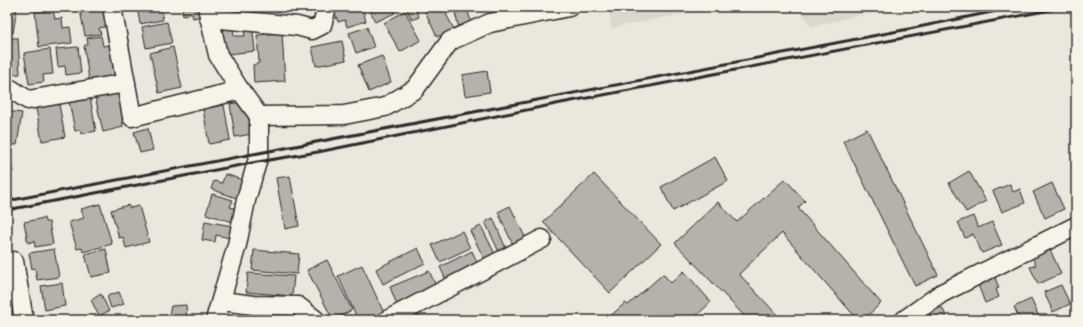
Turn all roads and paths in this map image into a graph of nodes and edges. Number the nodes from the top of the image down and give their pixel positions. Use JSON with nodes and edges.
{"nodes":[{"id":1,"x":112,"y":7,"type":"edge"},
{"id":2,"x":327,"y":7,"type":"edge"},
{"id":3,"x":568,"y":7,"type":"edge"},
{"id":4,"x":208,"y":12,"type":"edge"},
{"id":5,"x":126,"y":83,"type":"junction"},
{"id":6,"x":7,"y":89,"type":"edge"},
{"id":7,"x":240,"y":90,"type":"junction"},
{"id":8,"x":260,"y":116,"type":"junction"},
{"id":9,"x":1076,"y":226,"type":"edge"},
{"id":10,"x":542,"y":239,"type":"dead end"},
{"id":11,"x":14,"y":262,"type":"dead end"},
{"id":12,"x":221,"y":301,"type":"junction"},
{"id":13,"x":24,"y":320,"type":"edge"},
{"id":14,"x":214,"y":320,"type":"edge"},
{"id":15,"x":316,"y":320,"type":"edge"},
{"id":16,"x":387,"y":320,"type":"edge"},
{"id":17,"x":904,"y":320,"type":"edge"}],
"edges":[{"from":1,"to":5,"type":"street"},
{"from":2,"to":4,"type":"street"},
{"from":3,"to":8,"type":"street"},
{"from":4,"to":7,"type":"street"},
{"from":5,"to":6,"type":"street"},
{"from":5,"to":7,"type":"street"},
{"from":7,"to":8,"type":"street"},
{"from":8,"to":12,"type":"street"},
{"from":9,"to":17,"type":"street"},
{"from":10,"to":16,"type":"street"},
{"from":11,"to":13,"type":"street"},
{"from":12,"to":14,"type":"street"},
{"from":12,"to":15,"type":"street"}]}
